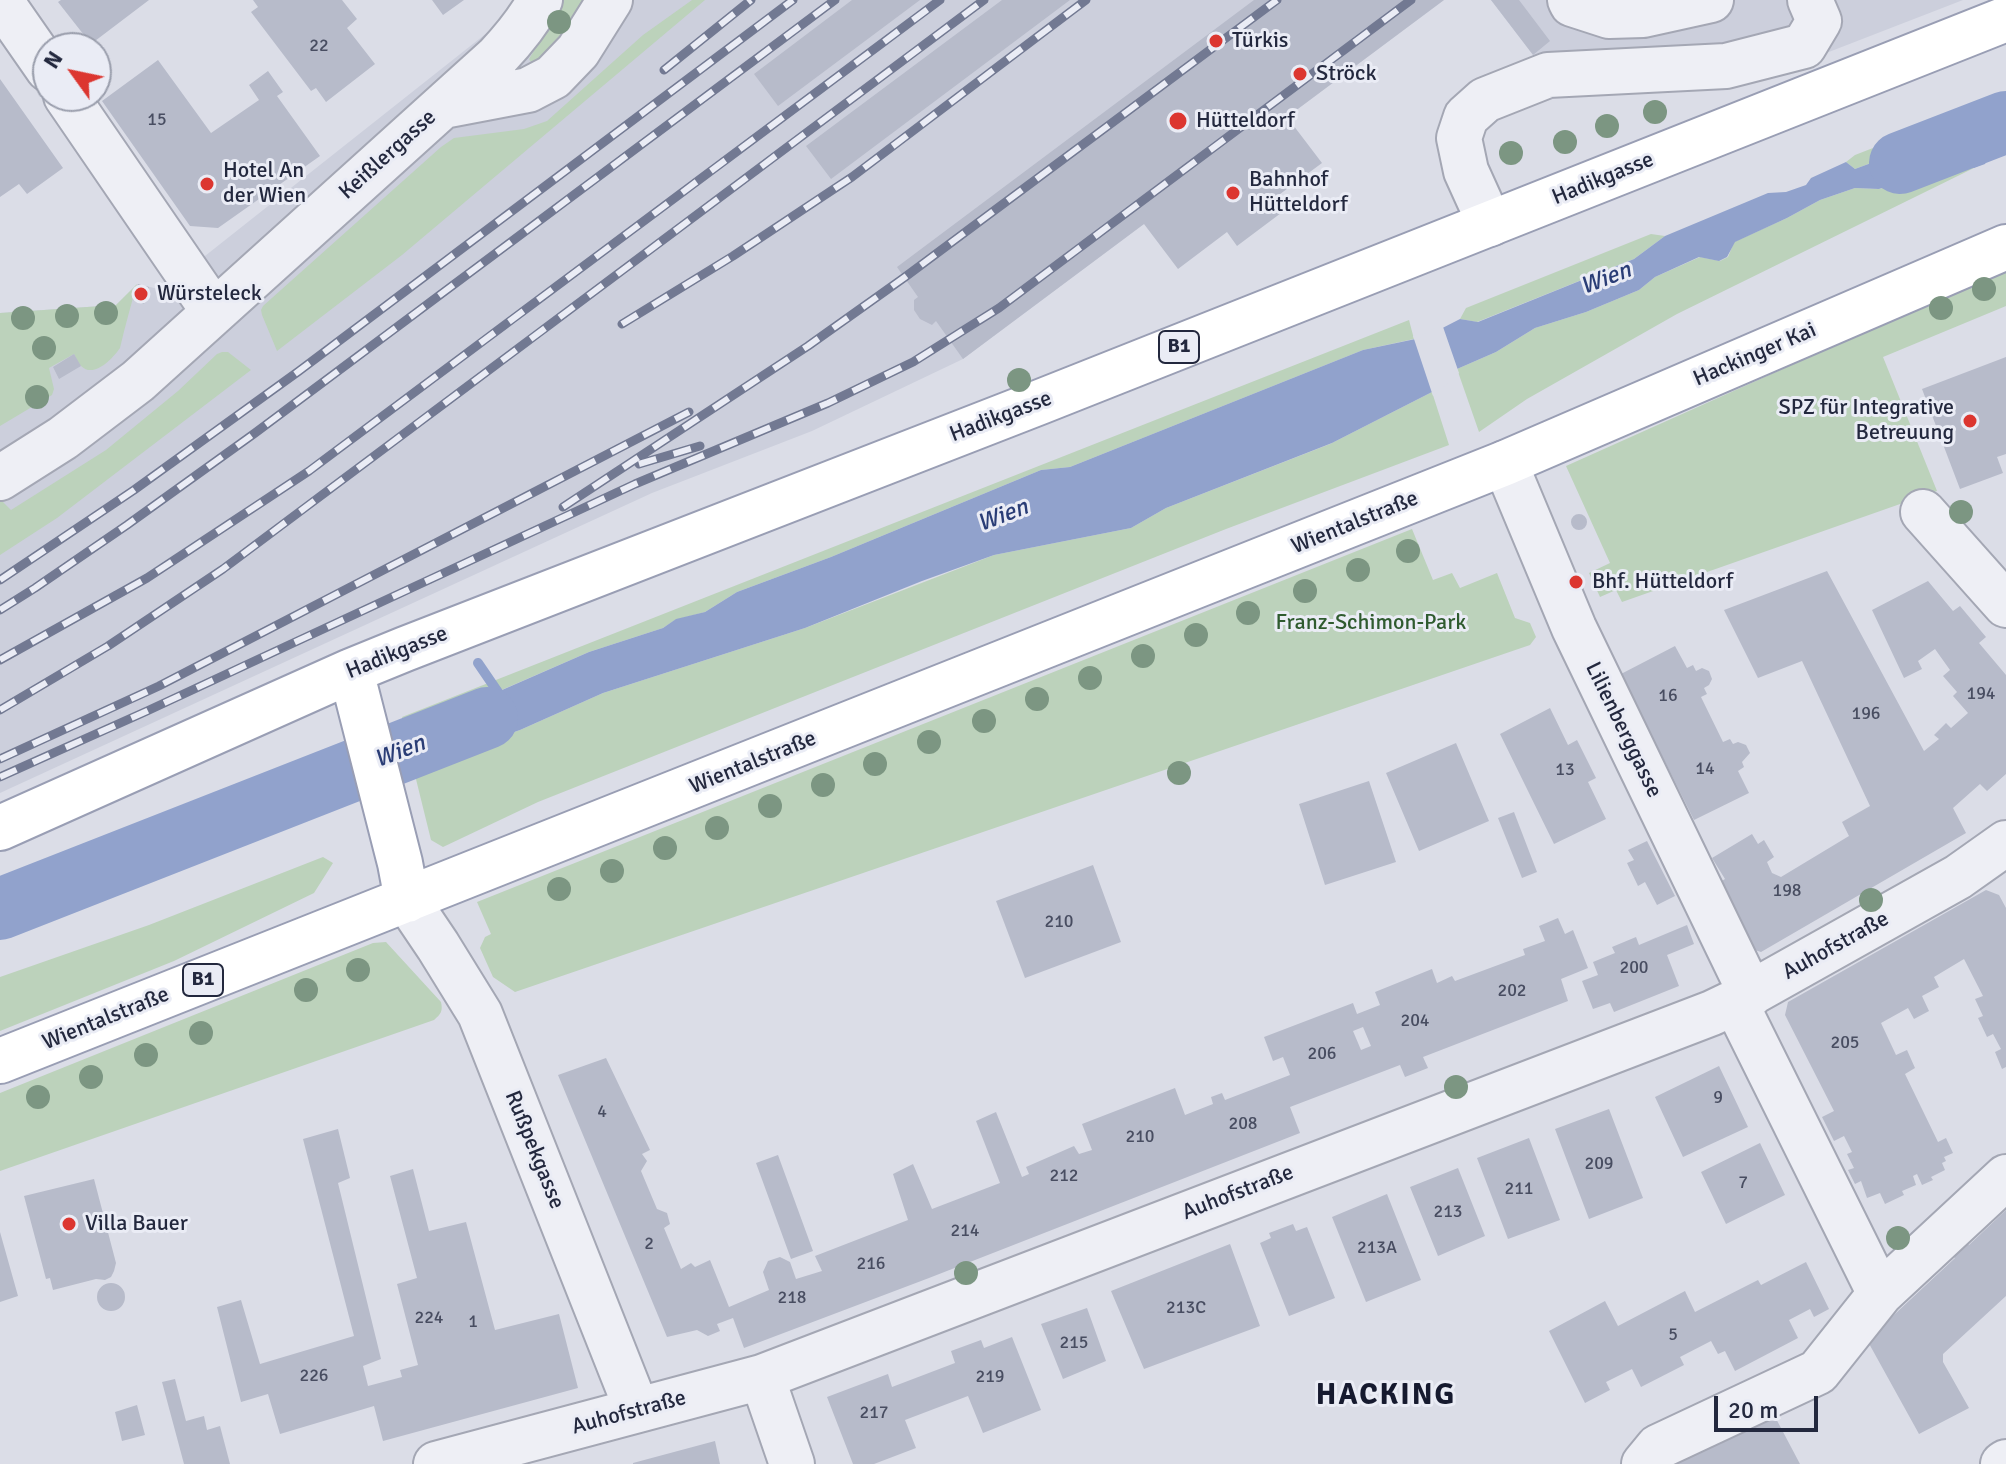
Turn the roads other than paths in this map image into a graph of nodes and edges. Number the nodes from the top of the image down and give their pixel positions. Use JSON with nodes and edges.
{"nodes":[{"id":1,"x":0,"y":0,"type":"edge"},
{"id":2,"x":540,"y":0,"type":"edge"},
{"id":3,"x":610,"y":0,"type":"edge"},
{"id":4,"x":1570,"y":0,"type":"edge"},
{"id":5,"x":1711,"y":0,"type":"edge"},
{"id":6,"x":1810,"y":0,"type":"edge"},
{"id":7,"x":2006,"y":19,"type":"edge"},
{"id":8,"x":32,"y":46,"type":"edge"},
{"id":9,"x":441,"y":106,"type":"junction"},
{"id":10,"x":77,"y":112,"type":"edge"},
{"id":11,"x":1490,"y":224,"type":"junction"},
{"id":12,"x":2006,"y":247,"type":"edge"},
{"id":13,"x":214,"y":312,"type":"junction"},
{"id":14,"x":1505,"y":463,"type":"junction"},
{"id":15,"x":0,"y":478,"type":"edge"},
{"id":16,"x":1923,"y":512,"type":"dead end"},
{"id":17,"x":2006,"y":605,"type":"edge"},
{"id":18,"x":354,"y":683,"type":"junction"},
{"id":19,"x":0,"y":828,"type":"edge"},
{"id":20,"x":2002,"y":856,"type":"edge"},
{"id":21,"x":403,"y":882,"type":"junction"},
{"id":22,"x":1743,"y":998,"type":"junction"},
{"id":23,"x":0,"y":1061,"type":"edge"},
{"id":24,"x":2006,"y":1177,"type":"edge"},
{"id":25,"x":1880,"y":1294,"type":"junction"},
{"id":26,"x":762,"y":1377,"type":"junction"},
{"id":27,"x":637,"y":1410,"type":"junction"},
{"id":28,"x":436,"y":1464,"type":"edge"},
{"id":29,"x":792,"y":1464,"type":"edge"},
{"id":30,"x":1644,"y":1464,"type":"edge"}],
"edges":[{"from":1,"to":8,"type":"street"},
{"from":2,"to":9,"type":"street","name":"Keißlergasse"},
{"from":3,"to":9,"type":"street"},
{"from":4,"to":5,"type":"street"},
{"from":6,"to":11,"type":"street"},
{"from":7,"to":11,"type":"main road","name":"Hadikgasse","number":"B1"},
{"from":9,"to":13,"type":"street","name":"Keißlergasse"},
{"from":10,"to":13,"type":"street"},
{"from":11,"to":18,"type":"main road","name":"Hadikgasse","number":"B1"},
{"from":12,"to":14,"type":"main road","name":"Hackinger Kai","number":"B1"},
{"from":13,"to":15,"type":"street","name":"Keißlergasse"},
{"from":14,"to":21,"type":"main road","name":"Wientalstraße","number":"B1"},
{"from":14,"to":22,"type":"street","name":"Lilienberggasse"},
{"from":16,"to":17,"type":"street"},
{"from":18,"to":19,"type":"main road","name":"Hadikgasse","number":"B1"},
{"from":18,"to":21,"type":"main road"},
{"from":20,"to":22,"type":"street","name":"Auhofstraße"},
{"from":21,"to":23,"type":"main road","name":"Wientalstraße","number":"B1"},
{"from":21,"to":27,"type":"street","name":"Rußpekgasse"},
{"from":22,"to":25,"type":"street","name":"Lilienberggasse"},
{"from":22,"to":26,"type":"street","name":"Auhofstraße"},
{"from":24,"to":25,"type":"street"},
{"from":25,"to":30,"type":"street"},
{"from":26,"to":27,"type":"street","name":"Auhofstraße"},
{"from":26,"to":29,"type":"street"},
{"from":27,"to":28,"type":"street","name":"Auhofstraße"}]}
